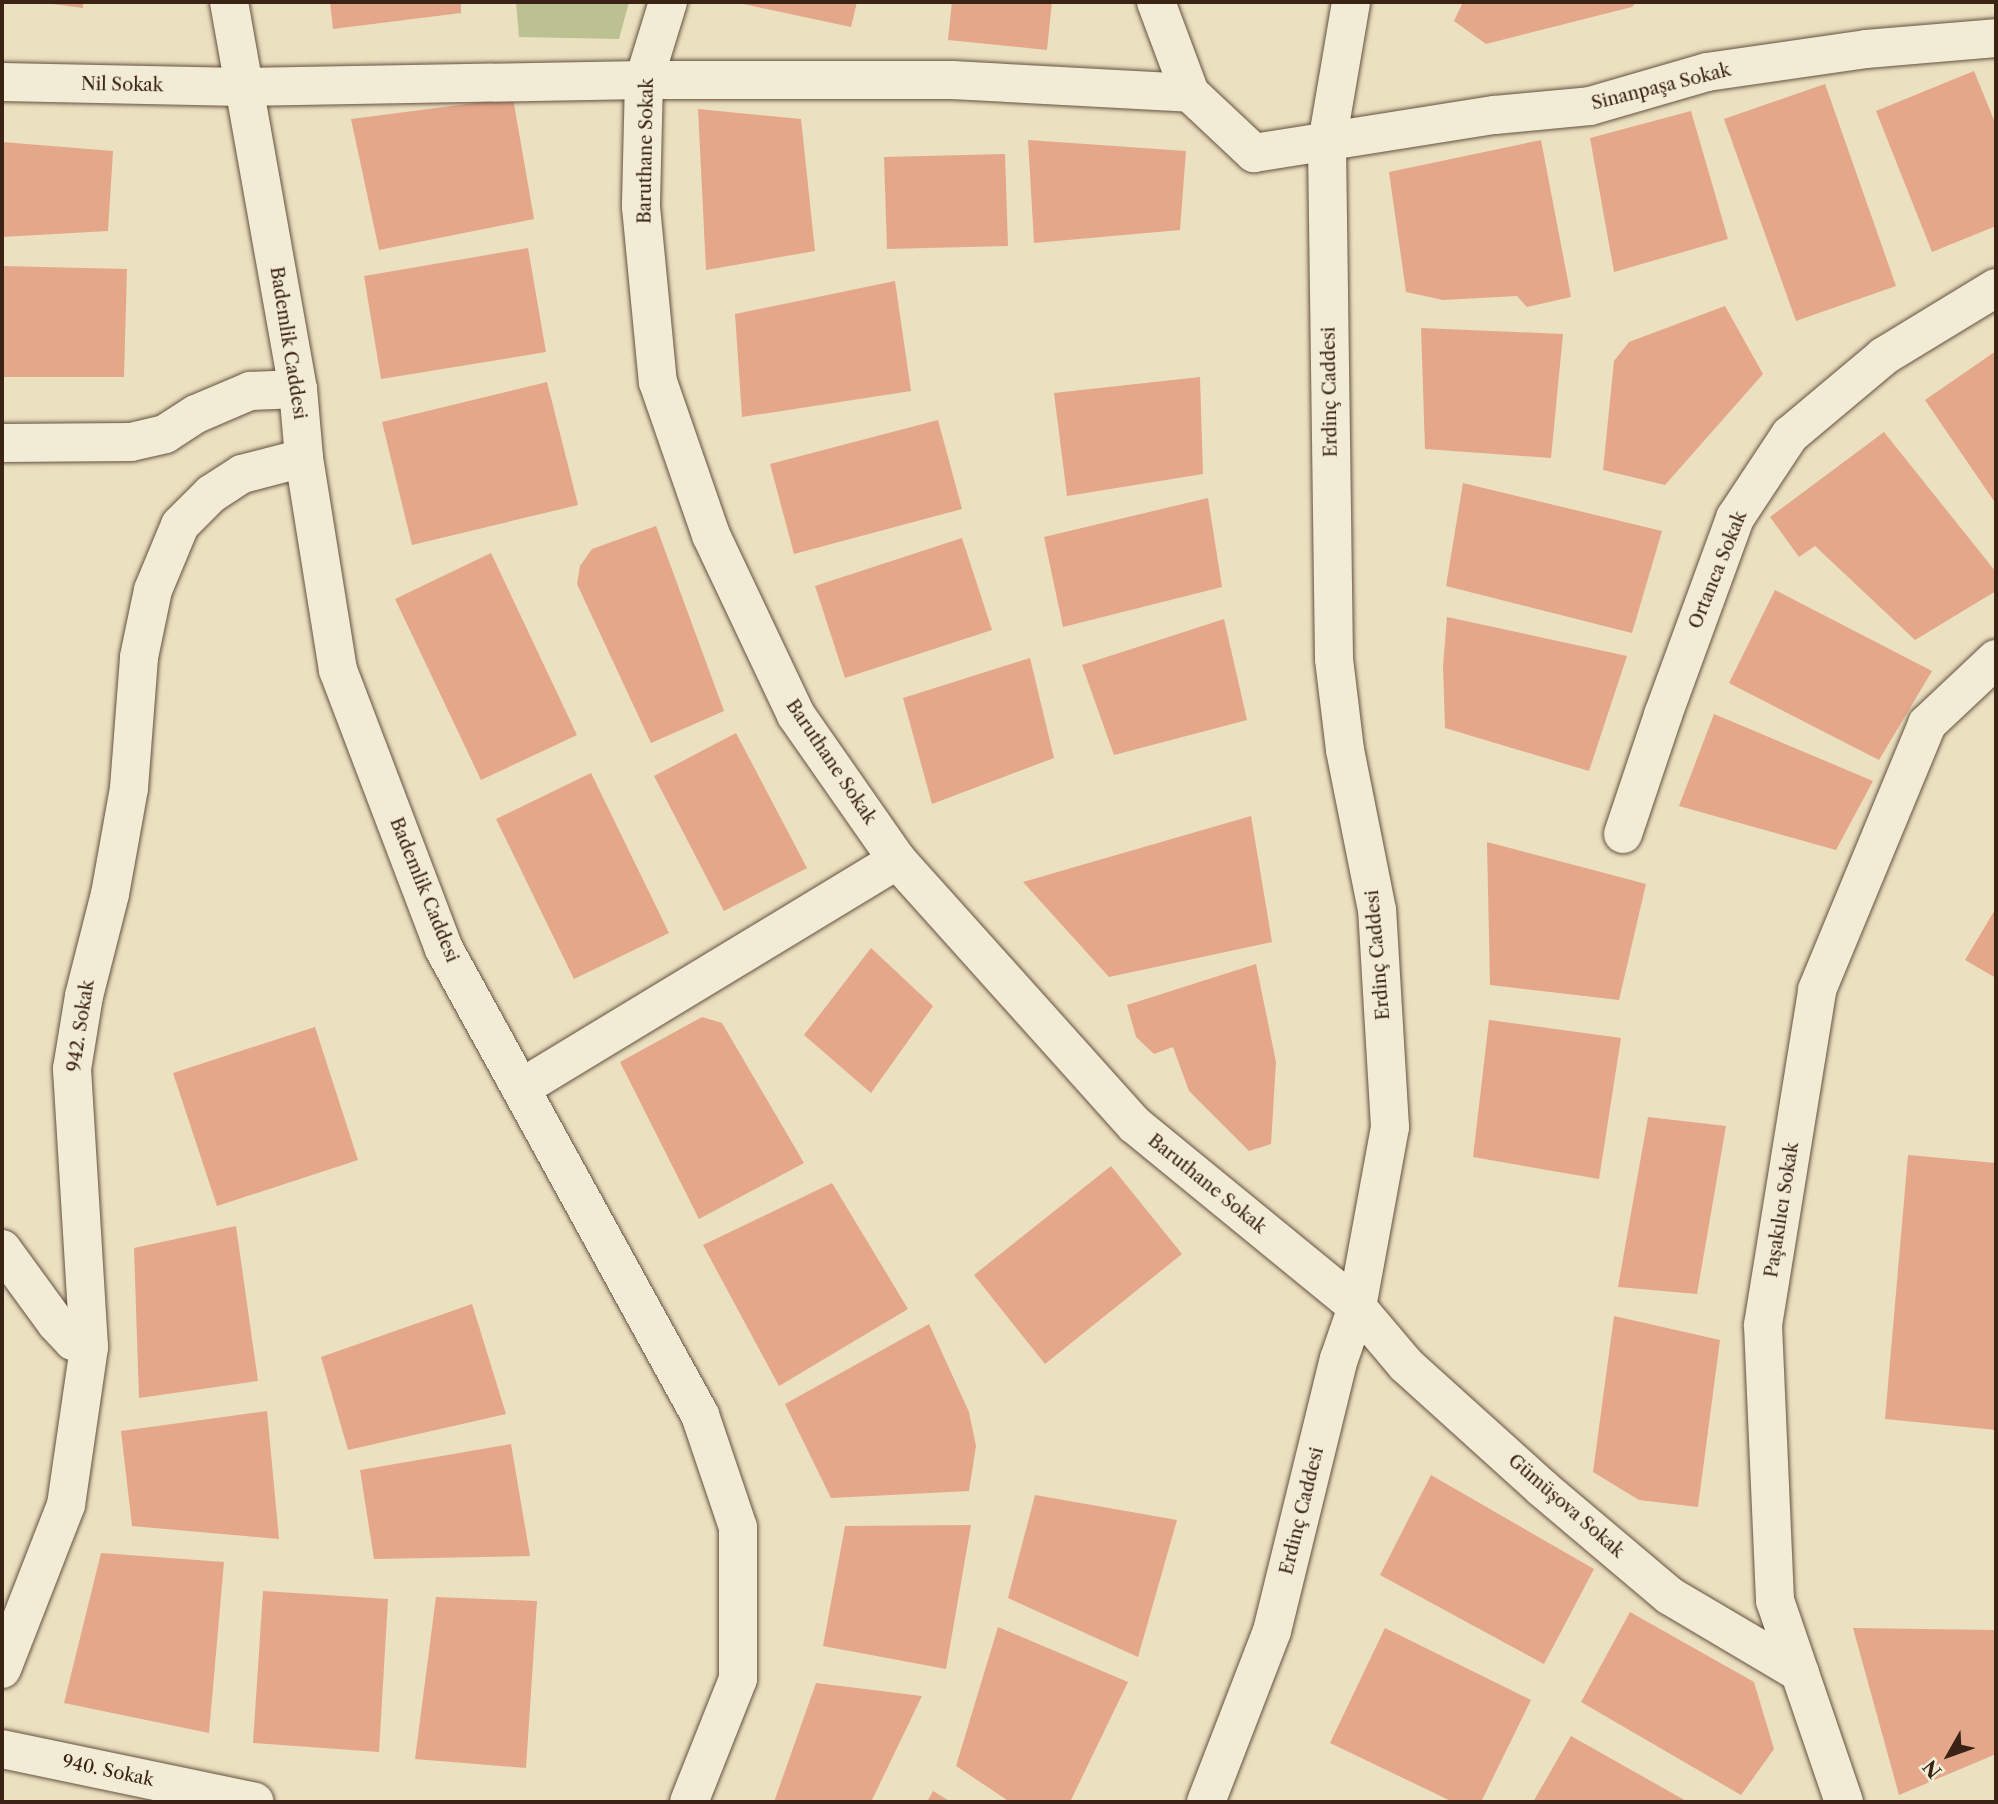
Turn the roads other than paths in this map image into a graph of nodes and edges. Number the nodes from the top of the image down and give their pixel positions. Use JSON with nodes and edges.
{"nodes":[{"id":1,"x":229,"y":2,"type":"edge"},
{"id":2,"x":668,"y":2,"type":"edge"},
{"id":3,"x":1156,"y":2,"type":"edge"},
{"id":4,"x":1350,"y":2,"type":"edge"},
{"id":5,"x":1996,"y":38,"type":"edge"},
{"id":6,"x":645,"y":80,"type":"junction"},
{"id":7,"x":2,"y":82,"type":"edge"},
{"id":8,"x":243,"y":87,"type":"junction"},
{"id":9,"x":1190,"y":93,"type":"junction"},
{"id":10,"x":1327,"y":143,"type":"junction"},
{"id":11,"x":1996,"y":288,"type":"edge"},
{"id":12,"x":298,"y":389,"type":"junction"},
{"id":13,"x":2,"y":443,"type":"edge"},
{"id":14,"x":304,"y":458,"type":"junction"},
{"id":15,"x":1996,"y":659,"type":"edge"},
{"id":16,"x":1623,"y":834,"type":"dead end"},
{"id":17,"x":897,"y":860,"type":"junction"},
{"id":18,"x":521,"y":1088,"type":"junction"},
{"id":19,"x":2,"y":1249,"type":"edge"},
{"id":20,"x":1357,"y":1307,"type":"junction"},
{"id":21,"x":89,"y":1347,"type":"junction"},
{"id":22,"x":2,"y":1669,"type":"edge"},
{"id":23,"x":1800,"y":1673,"type":"junction"},
{"id":24,"x":2,"y":1749,"type":"edge"},
{"id":25,"x":255,"y":1802,"type":"edge"},
{"id":26,"x":690,"y":1802,"type":"edge"},
{"id":27,"x":1206,"y":1802,"type":"edge"},
{"id":28,"x":1844,"y":1802,"type":"edge"}],
"edges":[{"from":1,"to":8,"type":"street","name":"Bademlik Caddesi"},
{"from":2,"to":6,"type":"street","name":"Baruthane Sokak"},
{"from":3,"to":9,"type":"street"},
{"from":4,"to":10,"type":"street","name":"Erdinç Caddesi"},
{"from":5,"to":10,"type":"street","name":"Sinanpaşa Sokak"},
{"from":6,"to":8,"type":"street","name":"Nil Sokak"},
{"from":6,"to":9,"type":"street","name":"Nil Sokak"},
{"from":6,"to":17,"type":"street","name":"Baruthane Sokak"},
{"from":7,"to":8,"type":"street","name":"Nil Sokak"},
{"from":8,"to":12,"type":"street","name":"Bademlik Caddesi"},
{"from":9,"to":10,"type":"street","name":"Sinanpaşa Sokak"},
{"from":10,"to":20,"type":"street","name":"Erdinç Caddesi"},
{"from":11,"to":16,"type":"street","name":"Ortanca Sokak"},
{"from":12,"to":13,"type":"street"},
{"from":12,"to":14,"type":"street","name":"Bademlik Caddesi"},
{"from":14,"to":18,"type":"street","name":"Bademlik Caddesi"},
{"from":14,"to":21,"type":"street","name":"942. Sokak"},
{"from":15,"to":23,"type":"street","name":"Paşakılıcı Sokak"},
{"from":17,"to":18,"type":"street"},
{"from":17,"to":20,"type":"street","name":"Baruthane Sokak"},
{"from":18,"to":26,"type":"street","name":"Bademlik Caddesi"},
{"from":19,"to":21,"type":"street"},
{"from":20,"to":23,"type":"street","name":"Gümüşova Sokak"},
{"from":20,"to":27,"type":"street","name":"Erdinç Caddesi"},
{"from":21,"to":22,"type":"street","name":"942. Sokak"},
{"from":23,"to":28,"type":"street","name":"Paşakılıcı Sokak"},
{"from":24,"to":25,"type":"street","name":"940. Sokak"}]}
